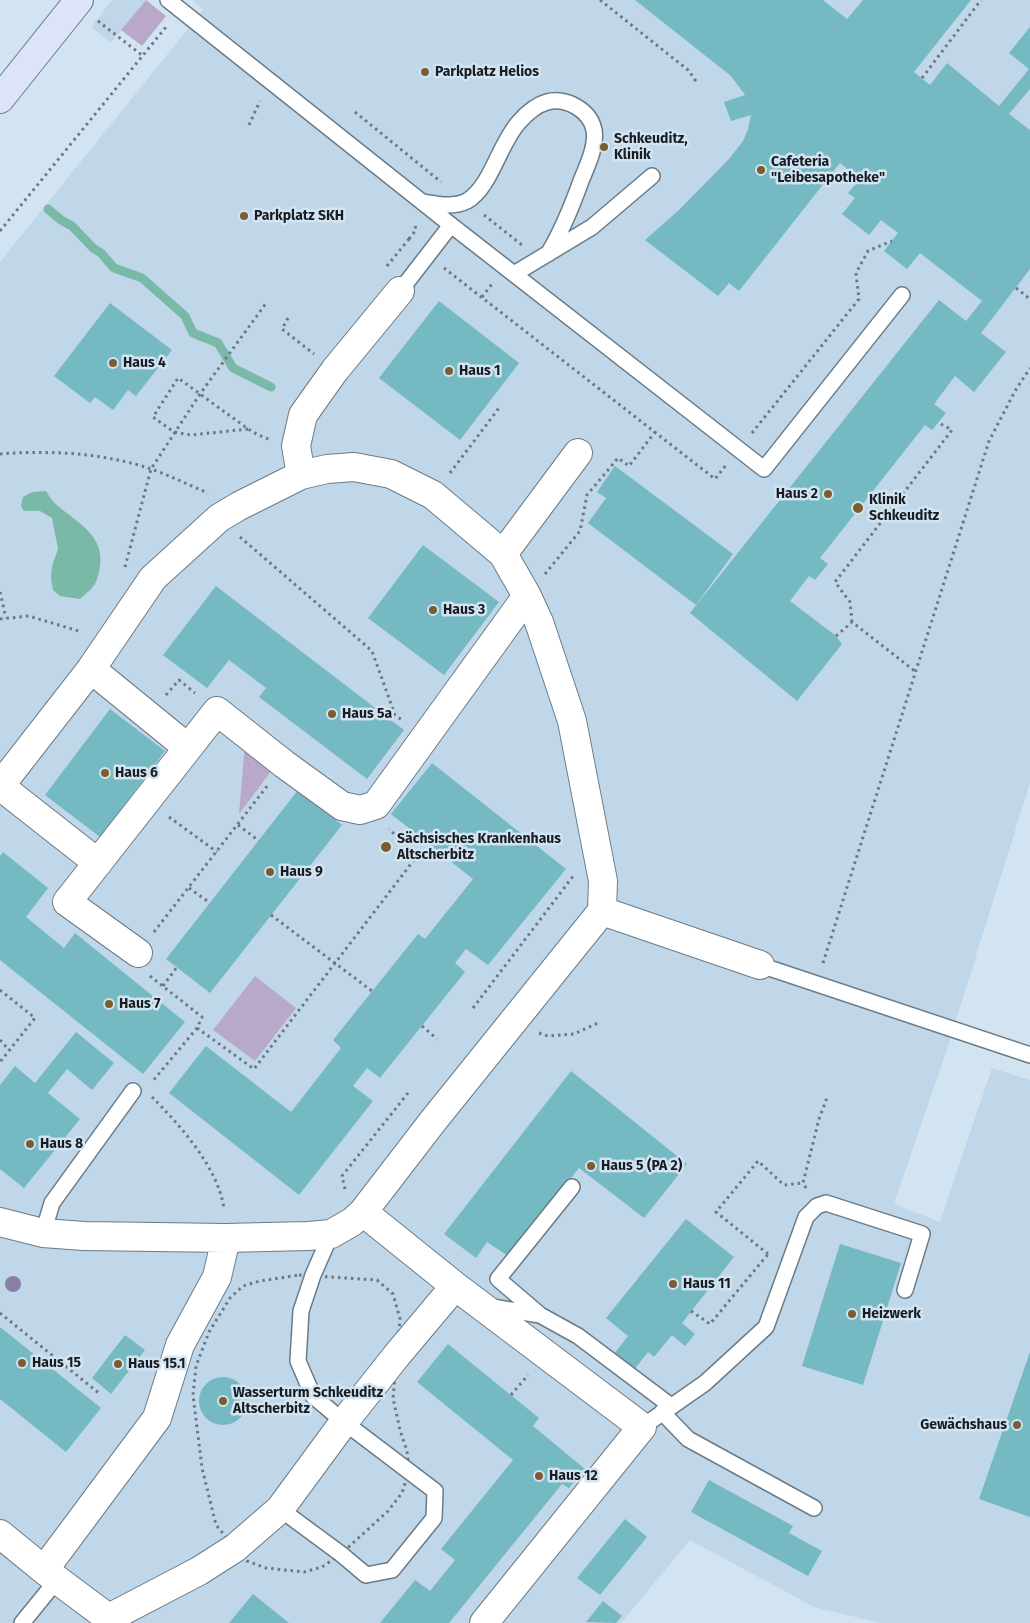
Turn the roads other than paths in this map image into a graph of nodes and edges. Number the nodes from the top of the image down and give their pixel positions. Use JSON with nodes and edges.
{"nodes":[{"id":1,"x":168,"y":0,"type":"edge"},
{"id":2,"x":78,"y":2,"type":"edge"},
{"id":3,"x":0,"y":99,"type":"edge"},
{"id":4,"x":652,"y":176,"type":"dead end"},
{"id":5,"x":421,"y":201,"type":"junction"},
{"id":6,"x":451,"y":225,"type":"junction"},
{"id":7,"x":548,"y":254,"type":"junction"},
{"id":8,"x":514,"y":274,"type":"junction"},
{"id":9,"x":400,"y":291,"type":"joint"},
{"id":10,"x":902,"y":295,"type":"dead end"},
{"id":11,"x":578,"y":453,"type":"dead end"},
{"id":12,"x":301,"y":475,"type":"junction"},
{"id":13,"x":503,"y":554,"type":"junction"},
{"id":14,"x":527,"y":596,"type":"junction"},
{"id":15,"x":91,"y":669,"type":"junction"},
{"id":16,"x":188,"y":748,"type":"junction"},
{"id":17,"x":0,"y":786,"type":"edge"},
{"id":18,"x":98,"y":863,"type":"junction"},
{"id":19,"x":602,"y":911,"type":"junction"},
{"id":20,"x":138,"y":953,"type":"road end"},
{"id":21,"x":760,"y":965,"type":"joint"},
{"id":22,"x":1030,"y":1055,"type":"edge"},
{"id":23,"x":139,"y":1091,"type":"road end"},
{"id":24,"x":572,"y":1187,"type":"dead end"},
{"id":25,"x":0,"y":1222,"type":"edge"},
{"id":26,"x":349,"y":1222,"type":"junction"},
{"id":27,"x":43,"y":1233,"type":"junction"},
{"id":28,"x":226,"y":1238,"type":"junction"},
{"id":29,"x":455,"y":1286,"type":"junction"},
{"id":30,"x":905,"y":1290,"type":"dead end"},
{"id":31,"x":483,"y":1306,"type":"junction"},
{"id":32,"x":540,"y":1316,"type":"junction"},
{"id":33,"x":658,"y":1415,"type":"junction"},
{"id":34,"x":344,"y":1422,"type":"junction"},
{"id":35,"x":814,"y":1508,"type":"dead end"},
{"id":36,"x":280,"y":1509,"type":"junction"},
{"id":37,"x":0,"y":1534,"type":"edge"},
{"id":38,"x":51,"y":1575,"type":"junction"},
{"id":39,"x":112,"y":1621,"type":"edge"},
{"id":40,"x":22,"y":1623,"type":"edge"},
{"id":41,"x":484,"y":1623,"type":"edge"}],
"edges":[{"from":1,"to":5,"type":"lane"},
{"from":2,"to":3,"type":"street"},
{"from":4,"to":7,"type":"lane"},
{"from":5,"to":6,"type":"lane"},
{"from":5,"to":7,"type":"lane"},
{"from":6,"to":8,"type":"lane"},
{"from":6,"to":9,"type":"lane"},
{"from":7,"to":8,"type":"lane"},
{"from":8,"to":10,"type":"lane"},
{"from":9,"to":12,"type":"street"},
{"from":11,"to":13,"type":"street"},
{"from":12,"to":13,"type":"street"},
{"from":12,"to":15,"type":"street"},
{"from":13,"to":14,"type":"street"},
{"from":14,"to":16,"type":"street"},
{"from":14,"to":19,"type":"street"},
{"from":15,"to":16,"type":"street"},
{"from":15,"to":17,"type":"street"},
{"from":16,"to":18,"type":"street"},
{"from":17,"to":18,"type":"street"},
{"from":18,"to":20,"type":"street"},
{"from":19,"to":21,"type":"street"},
{"from":19,"to":26,"type":"street"},
{"from":21,"to":22,"type":"lane"},
{"from":23,"to":27,"type":"lane"},
{"from":24,"to":32,"type":"lane"},
{"from":25,"to":27,"type":"street"},
{"from":26,"to":28,"type":"street"},
{"from":26,"to":29,"type":"street"},
{"from":26,"to":34,"type":"lane"},
{"from":27,"to":28,"type":"street"},
{"from":28,"to":38,"type":"street"},
{"from":29,"to":31,"type":"street"},
{"from":29,"to":34,"type":"street"},
{"from":30,"to":33,"type":"lane"},
{"from":31,"to":32,"type":"lane"},
{"from":31,"to":33,"type":"street"},
{"from":32,"to":33,"type":"lane"},
{"from":33,"to":35,"type":"lane"},
{"from":33,"to":41,"type":"street"},
{"from":34,"to":36,"type":"street"},
{"from":34,"to":36,"type":"lane"},
{"from":36,"to":39,"type":"street"},
{"from":37,"to":38,"type":"street"},
{"from":38,"to":39,"type":"street"},
{"from":38,"to":40,"type":"lane"}]}
